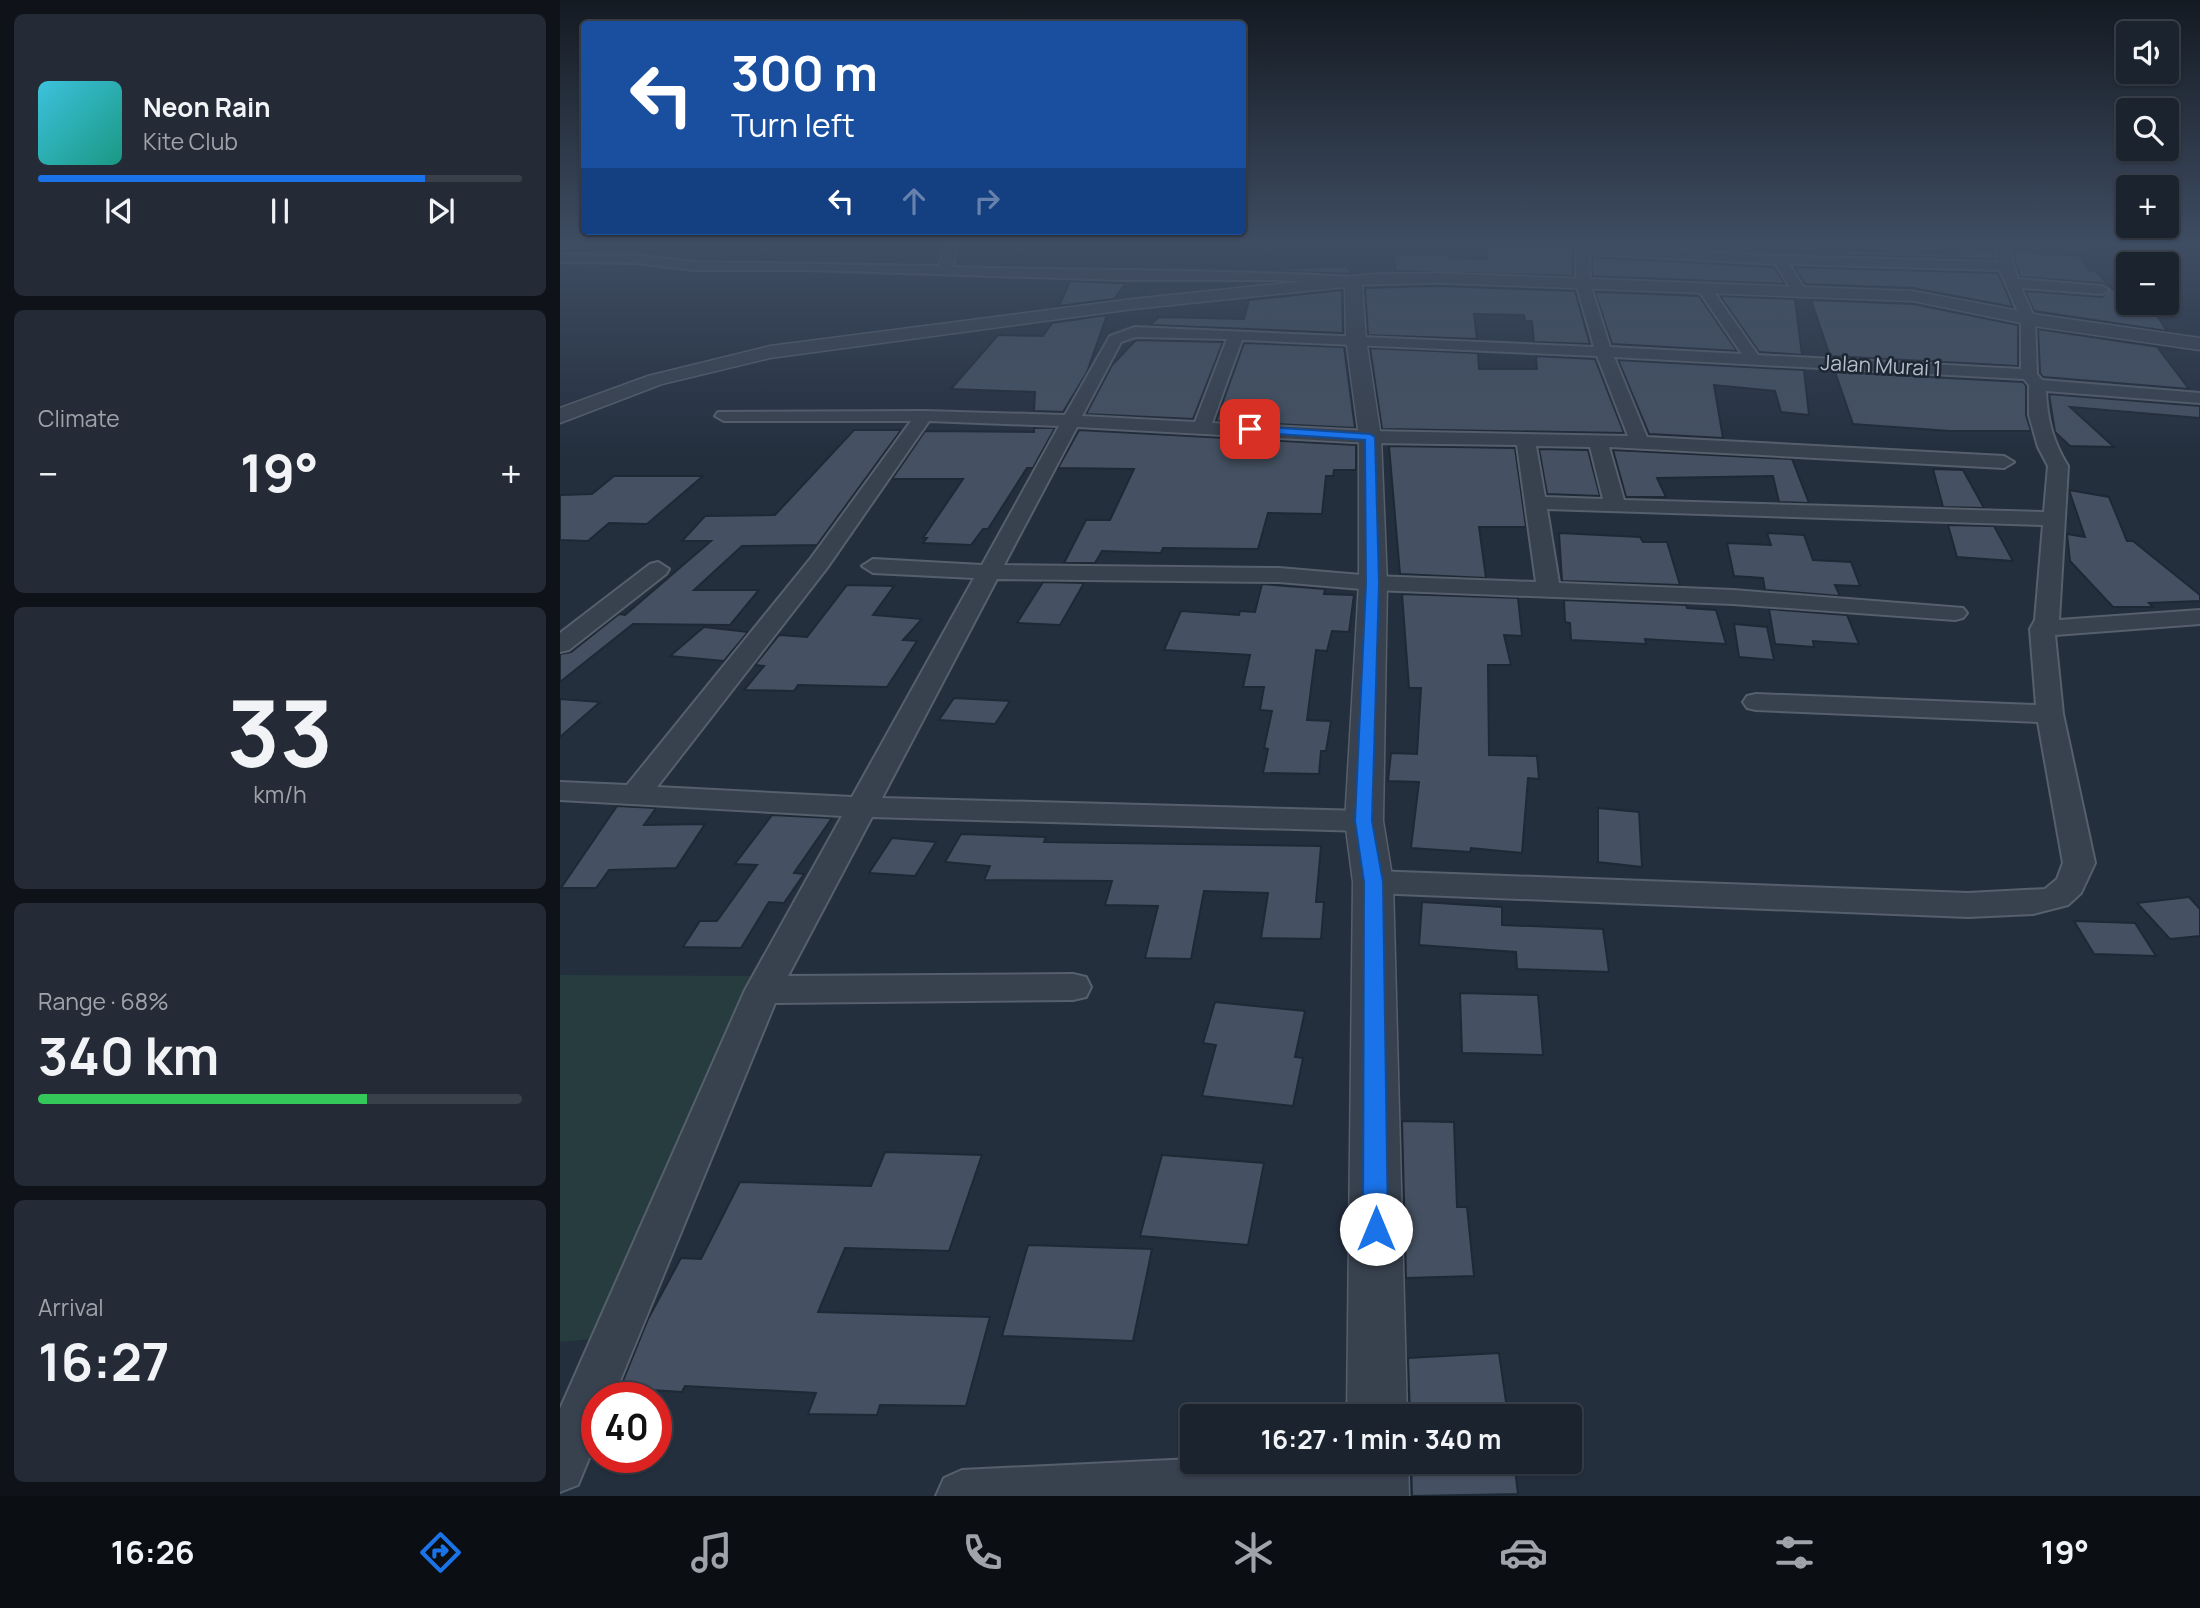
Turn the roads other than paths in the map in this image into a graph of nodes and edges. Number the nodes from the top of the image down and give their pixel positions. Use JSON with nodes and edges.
{"nodes":[{"id":1,"x":1059,"y":314,"type":"edge"},
{"id":2,"x":1355,"y":314,"type":"edge"},
{"id":3,"x":1592,"y":314,"type":"edge"},
{"id":4,"x":1722,"y":314,"type":"edge"},
{"id":5,"x":2006,"y":314,"type":"edge"},
{"id":6,"x":2026,"y":314,"type":"edge"},
{"id":7,"x":2028,"y":319,"type":"junction"},
{"id":8,"x":1236,"y":336,"type":"junction"},
{"id":9,"x":1356,"y":339,"type":"junction"},
{"id":10,"x":2198,"y":343,"type":"edge"},
{"id":11,"x":1604,"y":353,"type":"junction"},
{"id":12,"x":1753,"y":359,"type":"junction"},
{"id":13,"x":2033,"y":379,"type":"junction"},
{"id":14,"x":2200,"y":398,"type":"edge"},
{"id":15,"x":560,"y":416,"type":"edge"},
{"id":16,"x":724,"y":416,"type":"dead end"},
{"id":17,"x":924,"y":416,"type":"junction"},
{"id":18,"x":1073,"y":421,"type":"junction"},
{"id":19,"x":1202,"y":426,"type":"junction"},
{"id":20,"x":1370,"y":437,"type":"junction"},
{"id":21,"x":1526,"y":440,"type":"junction"},
{"id":22,"x":1598,"y":441,"type":"junction"},
{"id":23,"x":1640,"y":442,"type":"junction"},
{"id":24,"x":2004,"y":462,"type":"dead end"},
{"id":25,"x":1536,"y":503,"type":"junction"},
{"id":26,"x":1615,"y":505,"type":"junction"},
{"id":27,"x":2054,"y":519,"type":"junction"},
{"id":28,"x":873,"y":566,"type":"dead end"},
{"id":29,"x":658,"y":569,"type":"dead end"},
{"id":30,"x":987,"y":572,"type":"junction"},
{"id":31,"x":1373,"y":583,"type":"junction"},
{"id":32,"x":1549,"y":590,"type":"junction"},
{"id":33,"x":1955,"y":613,"type":"dead end"},
{"id":34,"x":2200,"y":617,"type":"edge"},
{"id":35,"x":2042,"y":629,"type":"junction"},
{"id":36,"x":560,"y":645,"type":"edge"},
{"id":37,"x":1756,"y":702,"type":"dead end"},
{"id":38,"x":2050,"y":714,"type":"junction"},
{"id":39,"x":560,"y":791,"type":"edge"},
{"id":40,"x":633,"y":797,"type":"junction"},
{"id":41,"x":860,"y":807,"type":"junction"},
{"id":42,"x":1364,"y":821,"type":"junction"},
{"id":43,"x":1373,"y":882,"type":"junction"},
{"id":44,"x":1073,"y":987,"type":"dead end"},
{"id":45,"x":763,"y":990,"type":"junction"},
{"id":46,"x":1377,"y":1404,"type":"edge"},
{"id":47,"x":560,"y":1467,"type":"edge"},
{"id":48,"x":1231,"y":1474,"type":"edge"},
{"id":49,"x":962,"y":1496,"type":"edge"}],
"edges":[{"from":1,"to":15,"type":"street"},
{"from":2,"to":9,"type":"street"},
{"from":3,"to":11,"type":"street"},
{"from":4,"to":12,"type":"street"},
{"from":5,"to":7,"type":"street"},
{"from":6,"to":7,"type":"street"},
{"from":7,"to":10,"type":"street"},
{"from":7,"to":13,"type":"street"},
{"from":8,"to":9,"type":"street","name":"Jalan Murai 1"},
{"from":8,"to":18,"type":"street","name":"Jalan Murai 1"},
{"from":8,"to":19,"type":"street"},
{"from":9,"to":11,"type":"street","name":"Jalan Murai 1"},
{"from":9,"to":20,"type":"street"},
{"from":11,"to":12,"type":"street","name":"Jalan Murai 1"},
{"from":11,"to":23,"type":"street"},
{"from":12,"to":13,"type":"street","name":"Jalan Murai 1"},
{"from":13,"to":14,"type":"street","name":"Jalan Murai 1"},
{"from":13,"to":27,"type":"street"},
{"from":16,"to":17,"type":"street"},
{"from":17,"to":18,"type":"street"},
{"from":17,"to":40,"type":"street"},
{"from":18,"to":19,"type":"street"},
{"from":18,"to":30,"type":"street","name":"Jalan Murai 1"},
{"from":19,"to":20,"type":"street"},
{"from":20,"to":21,"type":"street"},
{"from":20,"to":31,"type":"street"},
{"from":21,"to":22,"type":"street"},
{"from":21,"to":25,"type":"street"},
{"from":22,"to":23,"type":"street"},
{"from":22,"to":26,"type":"street"},
{"from":23,"to":24,"type":"street"},
{"from":25,"to":26,"type":"street"},
{"from":25,"to":32,"type":"street"},
{"from":26,"to":27,"type":"street"},
{"from":27,"to":35,"type":"street"},
{"from":28,"to":30,"type":"street"},
{"from":29,"to":36,"type":"street"},
{"from":30,"to":31,"type":"street"},
{"from":30,"to":41,"type":"street","name":"Jalan Murai 1"},
{"from":31,"to":32,"type":"street"},
{"from":31,"to":42,"type":"street"},
{"from":32,"to":33,"type":"street"},
{"from":34,"to":35,"type":"street"},
{"from":35,"to":38,"type":"street"},
{"from":37,"to":38,"type":"street"},
{"from":38,"to":43,"type":"street"},
{"from":39,"to":40,"type":"street"},
{"from":40,"to":41,"type":"street"},
{"from":41,"to":42,"type":"street"},
{"from":41,"to":45,"type":"street","name":"Jalan Murai 1"},
{"from":42,"to":43,"type":"street"},
{"from":43,"to":46,"type":"street"},
{"from":44,"to":45,"type":"street"},
{"from":45,"to":47,"type":"street","name":"Jalan Murai 1"},
{"from":48,"to":49,"type":"street"}]}
